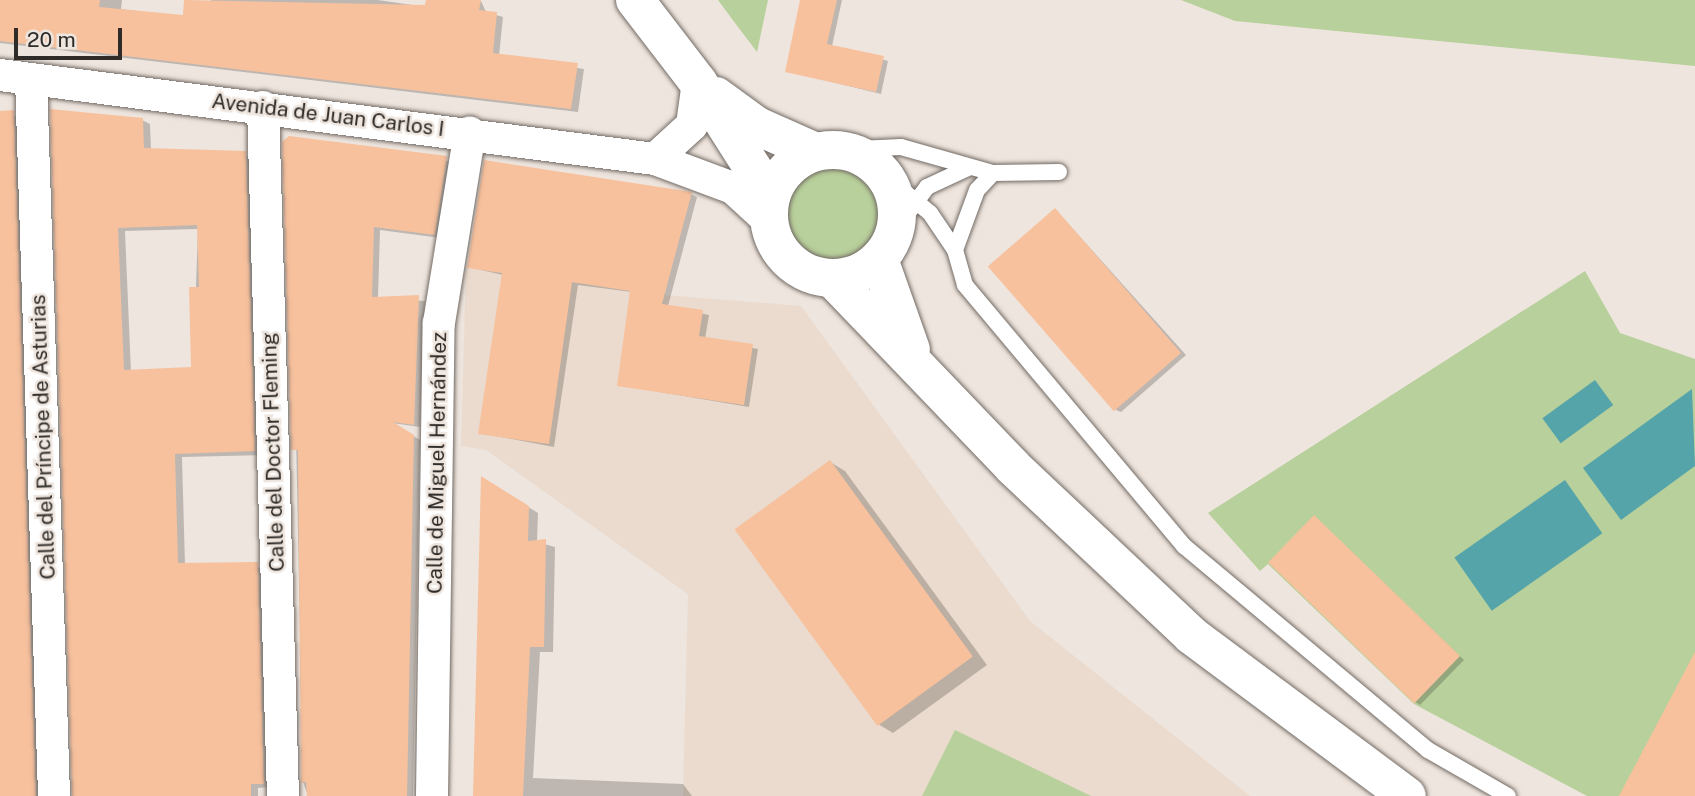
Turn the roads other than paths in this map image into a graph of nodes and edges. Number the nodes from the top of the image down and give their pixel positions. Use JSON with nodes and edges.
{"nodes":[{"id":1,"x":635,"y":0,"type":"edge"},
{"id":2,"x":0,"y":75,"type":"edge"},
{"id":3,"x":31,"y":79,"type":"junction"},
{"id":4,"x":698,"y":82,"type":"junction"},
{"id":5,"x":262,"y":107,"type":"junction"},
{"id":6,"x":470,"y":132,"type":"junction"},
{"id":7,"x":826,"y":151,"type":"junction"},
{"id":8,"x":655,"y":159,"type":"junction"},
{"id":9,"x":968,"y":168,"type":"junction"},
{"id":10,"x":1059,"y":172,"type":"dead end"},
{"id":11,"x":993,"y":173,"type":"junction"},
{"id":12,"x":770,"y":209,"type":"junction"},
{"id":13,"x":896,"y":229,"type":"junction"},
{"id":14,"x":955,"y":250,"type":"junction"},
{"id":15,"x":832,"y":278,"type":"junction"},
{"id":16,"x":916,"y":362,"type":"junction"},
{"id":17,"x":54,"y":796,"type":"edge"},
{"id":18,"x":283,"y":796,"type":"edge"},
{"id":19,"x":432,"y":796,"type":"edge"},
{"id":20,"x":1407,"y":796,"type":"edge"},
{"id":21,"x":1508,"y":796,"type":"edge"}],
"edges":[{"from":1,"to":4,"type":"main road"},
{"from":2,"to":3,"type":"street","name":"Avenida de Juan Carlos I"},
{"from":3,"to":5,"type":"street","name":"Avenida de Juan Carlos I"},
{"from":3,"to":17,"type":"street","name":"Calle del Príncipe de Asturias"},
{"from":4,"to":7,"type":"main road"},
{"from":4,"to":8,"type":"street"},
{"from":4,"to":12,"type":"main road"},
{"from":5,"to":6,"type":"street","name":"Avenida de Juan Carlos I"},
{"from":5,"to":18,"type":"street","name":"Calle del Doctor Fleming"},
{"from":6,"to":8,"type":"street","name":"Avenida de Juan Carlos I"},
{"from":6,"to":19,"type":"street","name":"Calle de Miguel Hernández"},
{"from":7,"to":9,"type":"lane"},
{"from":7,"to":12,"type":"main road"},
{"from":7,"to":13,"type":"main road"},
{"from":8,"to":12,"type":"street","name":"Avenida de Juan Carlos I"},
{"from":9,"to":11,"type":"lane"},
{"from":9,"to":13,"type":"lane"},
{"from":10,"to":11,"type":"lane"},
{"from":11,"to":14,"type":"lane"},
{"from":12,"to":15,"type":"main road"},
{"from":13,"to":14,"type":"lane"},
{"from":13,"to":15,"type":"main road"},
{"from":13,"to":16,"type":"main road"},
{"from":14,"to":21,"type":"lane"},
{"from":15,"to":16,"type":"main road"},
{"from":16,"to":20,"type":"main road"}]}
